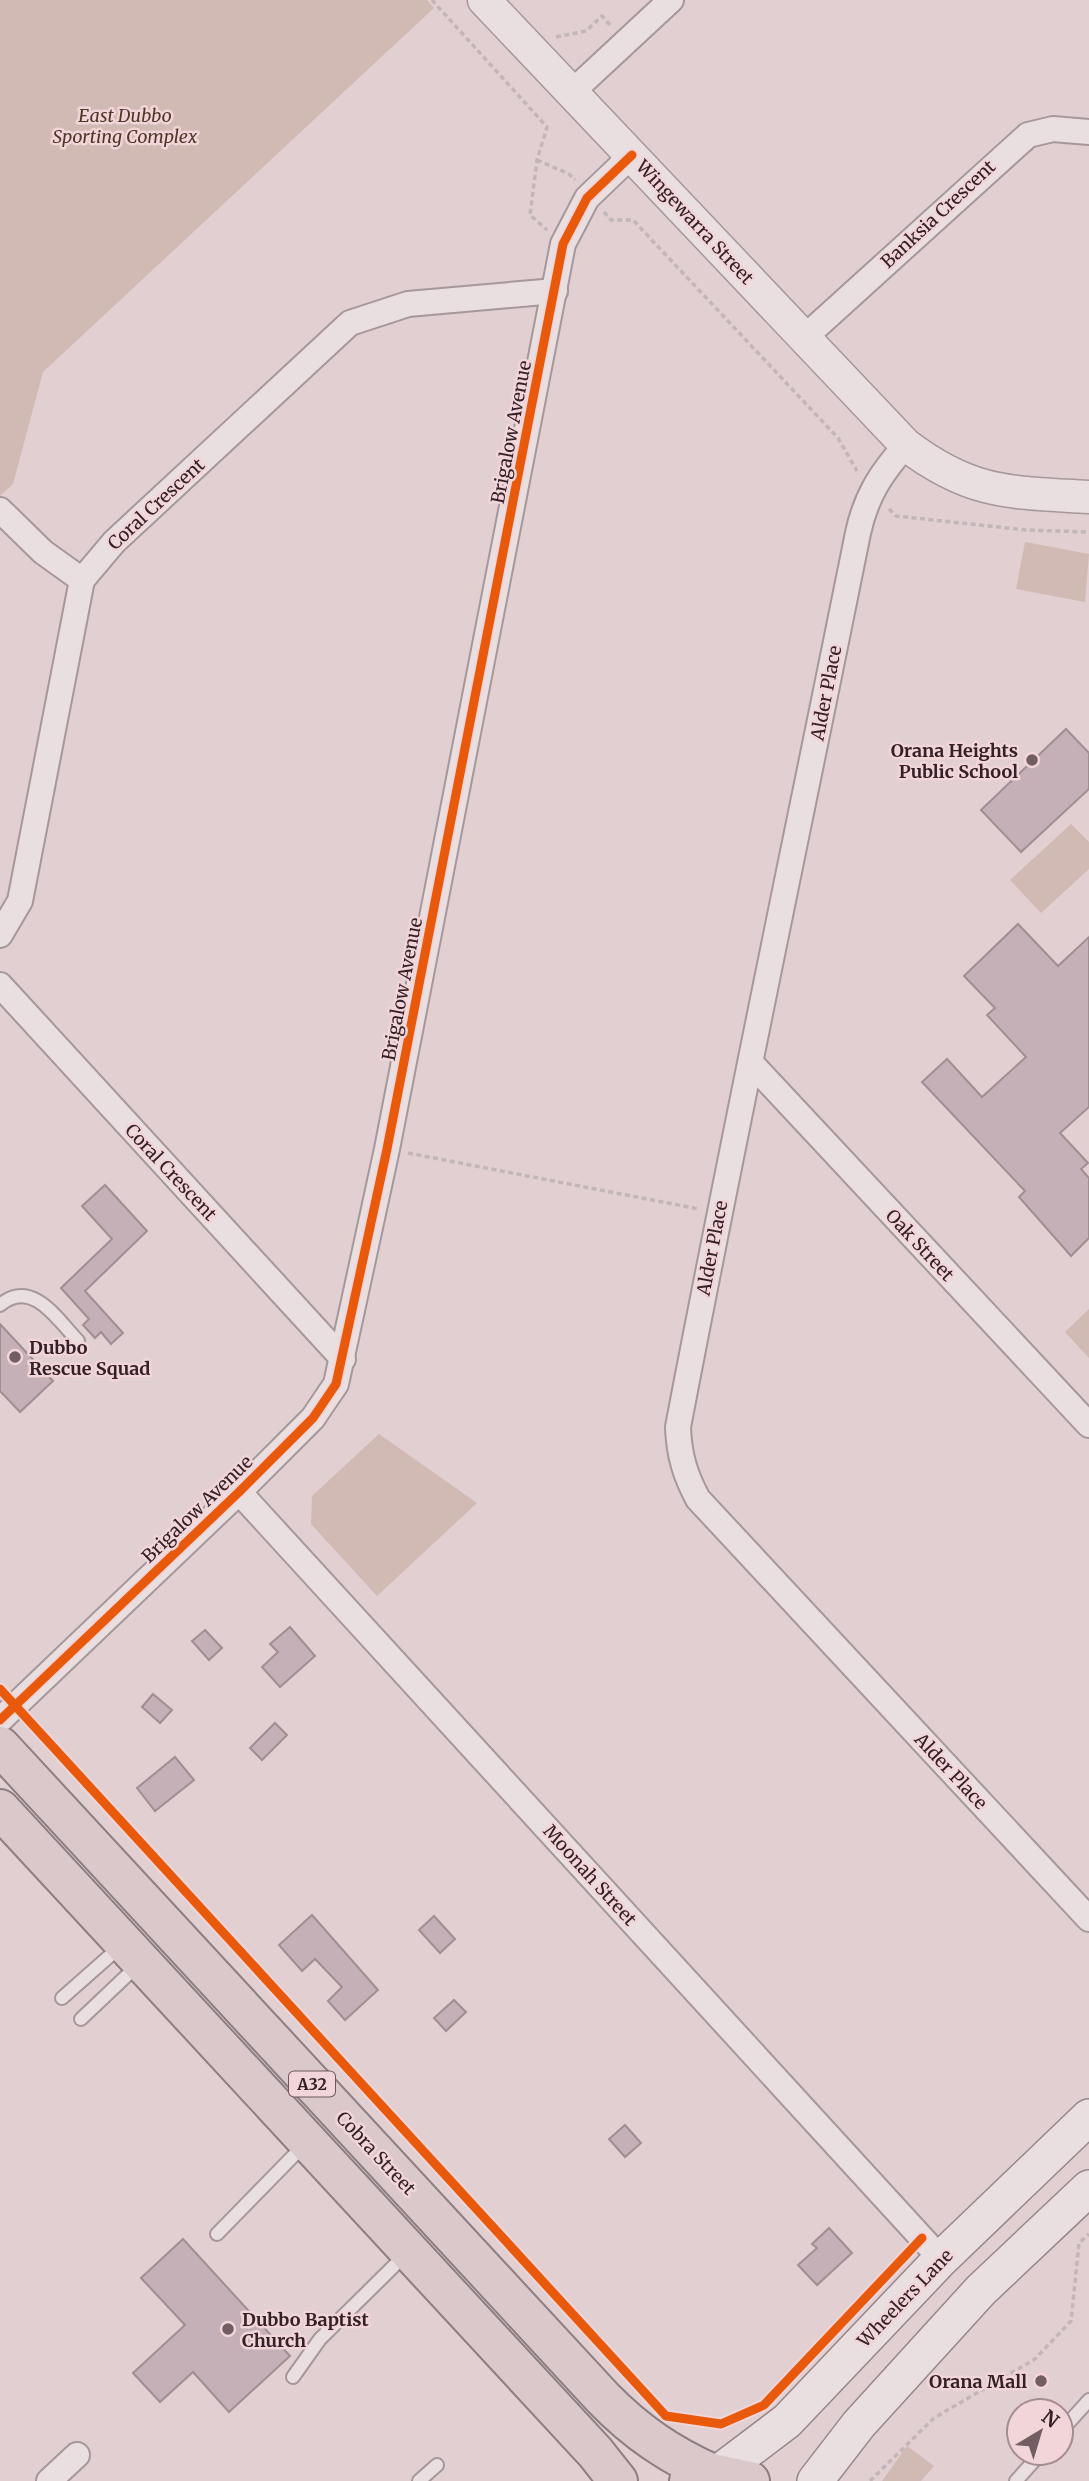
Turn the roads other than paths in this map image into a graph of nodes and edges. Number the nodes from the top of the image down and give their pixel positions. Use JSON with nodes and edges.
{"nodes":[{"id":1,"x":484,"y":0,"type":"edge"},
{"id":2,"x":671,"y":0,"type":"edge"},
{"id":3,"x":572,"y":92,"type":"junction"},
{"id":4,"x":1089,"y":132,"type":"edge"},
{"id":5,"x":632,"y":155,"type":"junction"},
{"id":6,"x":555,"y":291,"type":"junction"},
{"id":7,"x":805,"y":337,"type":"junction"},
{"id":8,"x":906,"y":445,"type":"junction"},
{"id":9,"x":1089,"y":497,"type":"edge"},
{"id":10,"x":0,"y":510,"type":"edge"},
{"id":11,"x":82,"y":580,"type":"junction"},
{"id":12,"x":0,"y":935,"type":"edge"},
{"id":13,"x":0,"y":985,"type":"edge"},
{"id":14,"x":752,"y":1064,"type":"junction"},
{"id":15,"x":0,"y":1305,"type":"edge"},
{"id":16,"x":78,"y":1341,"type":"dead end"},
{"id":17,"x":343,"y":1359,"type":"junction"},
{"id":18,"x":1089,"y":1425,"type":"edge"},
{"id":19,"x":239,"y":1492,"type":"junction"},
{"id":20,"x":0,"y":1720,"type":"edge"},
{"id":21,"x":0,"y":1746,"type":"edge"},
{"id":22,"x":0,"y":1809,"type":"edge"},
{"id":23,"x":1089,"y":1919,"type":"edge"},
{"id":24,"x":132,"y":1953,"type":"junction"},
{"id":25,"x":62,"y":1998,"type":"dead end"},
{"id":26,"x":81,"y":2019,"type":"dead end"},
{"id":27,"x":1089,"y":2117,"type":"edge"},
{"id":28,"x":307,"y":2142,"type":"junction"},
{"id":29,"x":1089,"y":2188,"type":"edge"},
{"id":30,"x":217,"y":2234,"type":"dead end"},
{"id":31,"x":409,"y":2252,"type":"junction"},
{"id":32,"x":941,"y":2259,"type":"junction"},
{"id":33,"x":293,"y":2377,"type":"dead end"},
{"id":34,"x":1089,"y":2400,"type":"edge"},
{"id":35,"x":1075,"y":2416,"type":"edge"},
{"id":36,"x":77,"y":2455,"type":"dead end"},
{"id":37,"x":437,"y":2465,"type":"dead end"},
{"id":38,"x":1028,"y":2467,"type":"edge"},
{"id":39,"x":718,"y":2477,"type":"edge"},
{"id":40,"x":49,"y":2481,"type":"edge"},
{"id":41,"x":419,"y":2481,"type":"edge"},
{"id":42,"x":618,"y":2481,"type":"edge"},
{"id":43,"x":815,"y":2481,"type":"edge"},
{"id":44,"x":1016,"y":2481,"type":"edge"}],
"edges":[{"from":1,"to":3,"type":"street","name":"Wingewarra Street"},
{"from":2,"to":3,"type":"street"},
{"from":3,"to":5,"type":"street","name":"Wingewarra Street"},
{"from":4,"to":7,"type":"street","name":"Banksia Crescent"},
{"from":5,"to":6,"type":"street","name":"Brigalow Avenue"},
{"from":5,"to":7,"type":"street","name":"Wingewarra Street"},
{"from":6,"to":11,"type":"street","name":"Coral Crescent"},
{"from":6,"to":17,"type":"street","name":"Brigalow Avenue"},
{"from":7,"to":8,"type":"street","name":"Wingewarra Street"},
{"from":8,"to":9,"type":"street","name":"Wingewarra Street"},
{"from":8,"to":14,"type":"street","name":"Alder Place"},
{"from":10,"to":11,"type":"street"},
{"from":11,"to":12,"type":"street","name":"Coral Crescent"},
{"from":13,"to":17,"type":"street","name":"Coral Crescent"},
{"from":14,"to":18,"type":"street","name":"Oak Street"},
{"from":14,"to":23,"type":"street","name":"Alder Place"},
{"from":15,"to":16,"type":"lane"},
{"from":17,"to":19,"type":"street","name":"Brigalow Avenue"},
{"from":19,"to":20,"type":"street","name":"Brigalow Avenue"},
{"from":19,"to":32,"type":"street","name":"Moonah Street"},
{"from":21,"to":39,"type":"highway","name":"Cobra Street","number":"A32"},
{"from":22,"to":24,"type":"highway","number":"A32"},
{"from":24,"to":25,"type":"lane"},
{"from":24,"to":26,"type":"lane"},
{"from":24,"to":28,"type":"highway","number":"A32"},
{"from":27,"to":32,"type":"main road","name":"Wheelers Lane"},
{"from":28,"to":30,"type":"lane"},
{"from":28,"to":31,"type":"highway","number":"A32"},
{"from":29,"to":43,"type":"main road"},
{"from":31,"to":33,"type":"lane"},
{"from":31,"to":42,"type":"highway","number":"A32"},
{"from":32,"to":39,"type":"main road","name":"Wheelers Lane"},
{"from":34,"to":35,"type":"lane"},
{"from":36,"to":40,"type":"street"},
{"from":37,"to":41,"type":"lane"},
{"from":38,"to":44,"type":"lane"}]}
